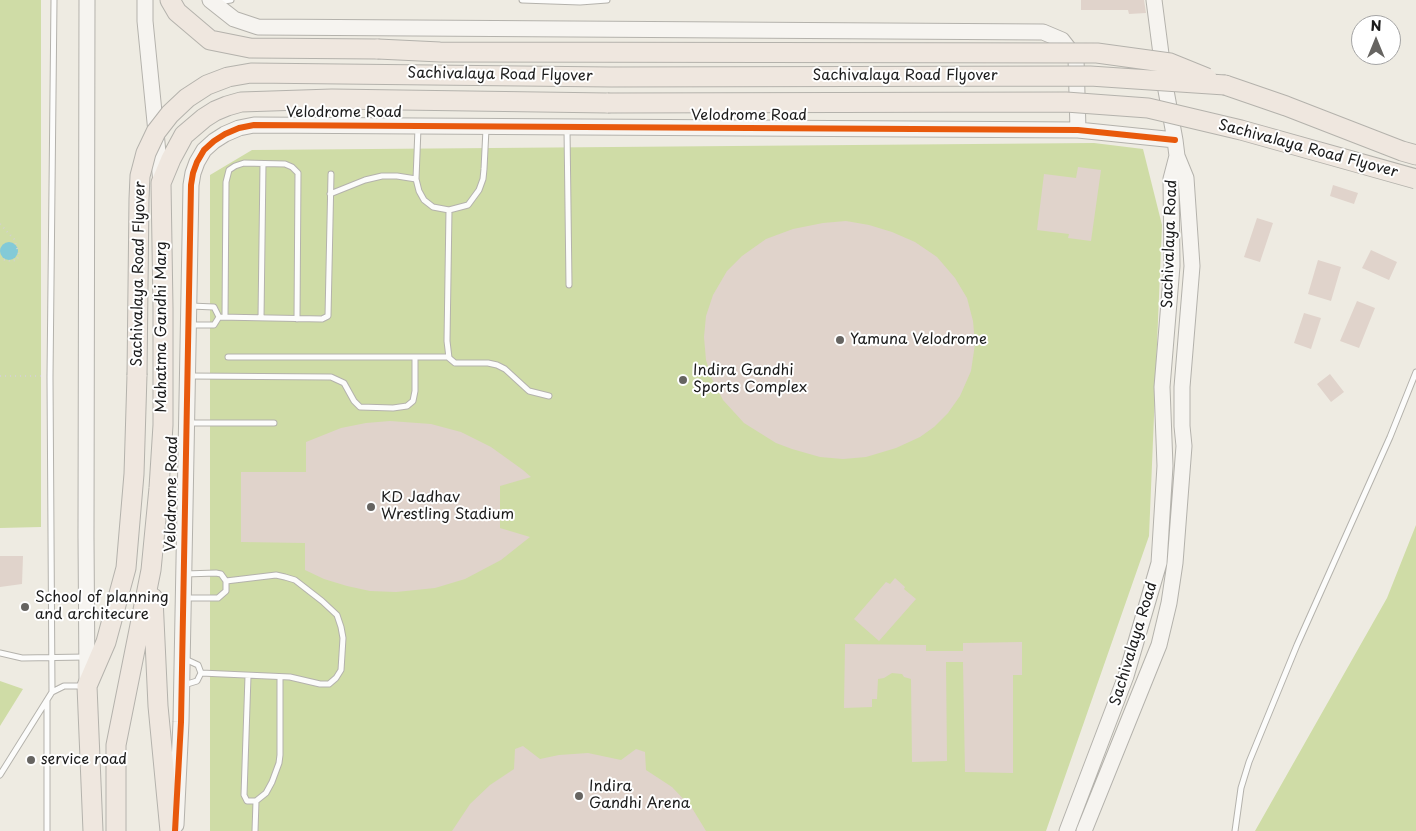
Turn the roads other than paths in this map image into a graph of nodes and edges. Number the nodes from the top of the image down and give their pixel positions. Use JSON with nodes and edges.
{"nodes":[{"id":1,"x":54,"y":0,"type":"edge"},
{"id":2,"x":87,"y":0,"type":"edge"},
{"id":3,"x":144,"y":0,"type":"edge"},
{"id":4,"x":231,"y":0,"type":"edge"},
{"id":5,"x":522,"y":0,"type":"edge"},
{"id":6,"x":607,"y":0,"type":"edge"},
{"id":7,"x":1154,"y":0,"type":"edge"},
{"id":8,"x":211,"y":1,"type":"edge"},
{"id":9,"x":173,"y":6,"type":"edge"},
{"id":10,"x":1225,"y":85,"type":"junction"},
{"id":11,"x":418,"y":125,"type":"junction"},
{"id":12,"x":486,"y":125,"type":"junction"},
{"id":13,"x":567,"y":126,"type":"junction"},
{"id":14,"x":1078,"y":130,"type":"junction"},
{"id":15,"x":1176,"y":148,"type":"junction"},
{"id":16,"x":1416,"y":155,"type":"edge"},
{"id":17,"x":263,"y":164,"type":"junction"},
{"id":18,"x":331,"y":174,"type":"dead end"},
{"id":19,"x":416,"y":179,"type":"junction"},
{"id":20,"x":1416,"y":180,"type":"edge"},
{"id":21,"x":161,"y":183,"type":"junction"},
{"id":22,"x":330,"y":194,"type":"junction"},
{"id":23,"x":449,"y":210,"type":"junction"},
{"id":24,"x":569,"y":285,"type":"dead end"},
{"id":25,"x":189,"y":306,"type":"junction"},
{"id":26,"x":219,"y":317,"type":"junction"},
{"id":27,"x":225,"y":317,"type":"junction"},
{"id":28,"x":261,"y":318,"type":"junction"},
{"id":29,"x":297,"y":319,"type":"junction"},
{"id":30,"x":188,"y":325,"type":"junction"},
{"id":31,"x":228,"y":357,"type":"dead end"},
{"id":32,"x":415,"y":357,"type":"junction"},
{"id":33,"x":449,"y":357,"type":"junction"},
{"id":34,"x":1416,"y":372,"type":"edge"},
{"id":35,"x":187,"y":376,"type":"junction"},
{"id":36,"x":549,"y":396,"type":"dead end"},
{"id":37,"x":1162,"y":410,"type":"junction"},
{"id":38,"x":1181,"y":410,"type":"junction"},
{"id":39,"x":186,"y":423,"type":"junction"},
{"id":40,"x":274,"y":423,"type":"dead end"},
{"id":41,"x":152,"y":570,"type":"junction"},
{"id":42,"x":184,"y":574,"type":"junction"},
{"id":43,"x":226,"y":581,"type":"junction"},
{"id":44,"x":183,"y":598,"type":"junction"},
{"id":45,"x":0,"y":653,"type":"edge"},
{"id":46,"x":51,"y":657,"type":"junction"},
{"id":47,"x":87,"y":657,"type":"junction"},
{"id":48,"x":182,"y":657,"type":"junction"},
{"id":49,"x":201,"y":673,"type":"junction"},
{"id":50,"x":248,"y":676,"type":"junction"},
{"id":51,"x":280,"y":677,"type":"junction"},
{"id":52,"x":181,"y":685,"type":"junction"},
{"id":53,"x":87,"y":686,"type":"junction"},
{"id":54,"x":52,"y":692,"type":"junction"},
{"id":55,"x":48,"y":700,"type":"junction"},
{"id":56,"x":0,"y":774,"type":"edge"},
{"id":57,"x":256,"y":801,"type":"junction"},
{"id":58,"x":47,"y":831,"type":"edge"},
{"id":59,"x":93,"y":831,"type":"edge"},
{"id":60,"x":116,"y":831,"type":"edge"},
{"id":61,"x":170,"y":831,"type":"edge"},
{"id":62,"x":176,"y":831,"type":"edge"},
{"id":63,"x":255,"y":831,"type":"edge"},
{"id":64,"x":1067,"y":831,"type":"edge"},
{"id":65,"x":1084,"y":831,"type":"edge"},
{"id":66,"x":1235,"y":831,"type":"edge"}],
"edges":[{"from":1,"to":46,"type":"lane"},
{"from":2,"to":47,"type":"street"},
{"from":3,"to":21,"type":"street","name":"Mahatma Gandhi Marg"},
{"from":4,"to":8,"type":"lane"},
{"from":5,"to":6,"type":"lane"},
{"from":7,"to":15,"type":"street","name":"Sachivalaya Road"},
{"from":8,"to":14,"type":"street"},
{"from":9,"to":10,"type":"highway","bridge":true},
{"from":10,"to":16,"type":"highway","name":"Sachivalaya Road Flyover"},
{"from":10,"to":53,"type":"highway","name":"Sachivalaya Road Flyover","bridge":true},
{"from":11,"to":12,"type":"street","name":"Velodrome Road"},
{"from":11,"to":19,"type":"lane"},
{"from":11,"to":25,"type":"street","name":"Velodrome Road"},
{"from":12,"to":13,"type":"street","name":"Velodrome Road"},
{"from":12,"to":23,"type":"lane"},
{"from":13,"to":14,"type":"street","name":"Velodrome Road"},
{"from":13,"to":24,"type":"lane"},
{"from":14,"to":15,"type":"street","name":"Velodrome Road"},
{"from":15,"to":37,"type":"street","name":"Sachivalaya Road"},
{"from":15,"to":38,"type":"street","name":"Sachivalaya Road"},
{"from":17,"to":27,"type":"lane"},
{"from":17,"to":28,"type":"lane"},
{"from":17,"to":29,"type":"lane"},
{"from":18,"to":22,"type":"lane"},
{"from":19,"to":22,"type":"lane"},
{"from":19,"to":23,"type":"lane"},
{"from":20,"to":21,"type":"highway","name":"Sachivalaya Road Flyover","bridge":true},
{"from":21,"to":41,"type":"highway","name":"Mahatma Gandhi Marg"},
{"from":22,"to":29,"type":"lane"},
{"from":23,"to":33,"type":"lane"},
{"from":25,"to":26,"type":"lane"},
{"from":25,"to":30,"type":"street","name":"Velodrome Road"},
{"from":26,"to":27,"type":"lane"},
{"from":26,"to":30,"type":"lane"},
{"from":27,"to":28,"type":"lane"},
{"from":28,"to":29,"type":"lane"},
{"from":30,"to":35,"type":"street","name":"Velodrome Road"},
{"from":31,"to":32,"type":"lane"},
{"from":32,"to":33,"type":"lane"},
{"from":32,"to":35,"type":"lane"},
{"from":33,"to":36,"type":"lane"},
{"from":34,"to":66,"type":"lane"},
{"from":35,"to":39,"type":"street","name":"Velodrome Road"},
{"from":37,"to":38,"type":"street"},
{"from":37,"to":64,"type":"street","name":"Sachivalaya Road"},
{"from":38,"to":65,"type":"street","name":"Sachivalaya Road"},
{"from":39,"to":40,"type":"lane"},
{"from":39,"to":42,"type":"street","name":"Velodrome Road"},
{"from":41,"to":60,"type":"highway","name":"Mahatma Gandhi Marg"},
{"from":41,"to":61,"type":"highway"},
{"from":42,"to":43,"type":"lane"},
{"from":42,"to":44,"type":"street","name":"Velodrome Road"},
{"from":43,"to":44,"type":"lane"},
{"from":43,"to":51,"type":"lane"},
{"from":44,"to":48,"type":"street","name":"Velodrome Road"},
{"from":45,"to":46,"type":"lane"},
{"from":46,"to":47,"type":"lane"},
{"from":46,"to":54,"type":"lane"},
{"from":47,"to":53,"type":"street"},
{"from":48,"to":49,"type":"lane"},
{"from":48,"to":52,"type":"street","name":"Velodrome Road"},
{"from":49,"to":50,"type":"lane"},
{"from":49,"to":52,"type":"lane"},
{"from":50,"to":51,"type":"lane"},
{"from":50,"to":57,"type":"lane"},
{"from":51,"to":57,"type":"lane"},
{"from":52,"to":62,"type":"street","name":"Velodrome Road"},
{"from":53,"to":54,"type":"lane"},
{"from":53,"to":59,"type":"highway"},
{"from":54,"to":55,"type":"lane"},
{"from":55,"to":56,"type":"lane"},
{"from":55,"to":58,"type":"lane"},
{"from":57,"to":63,"type":"lane"}]}
